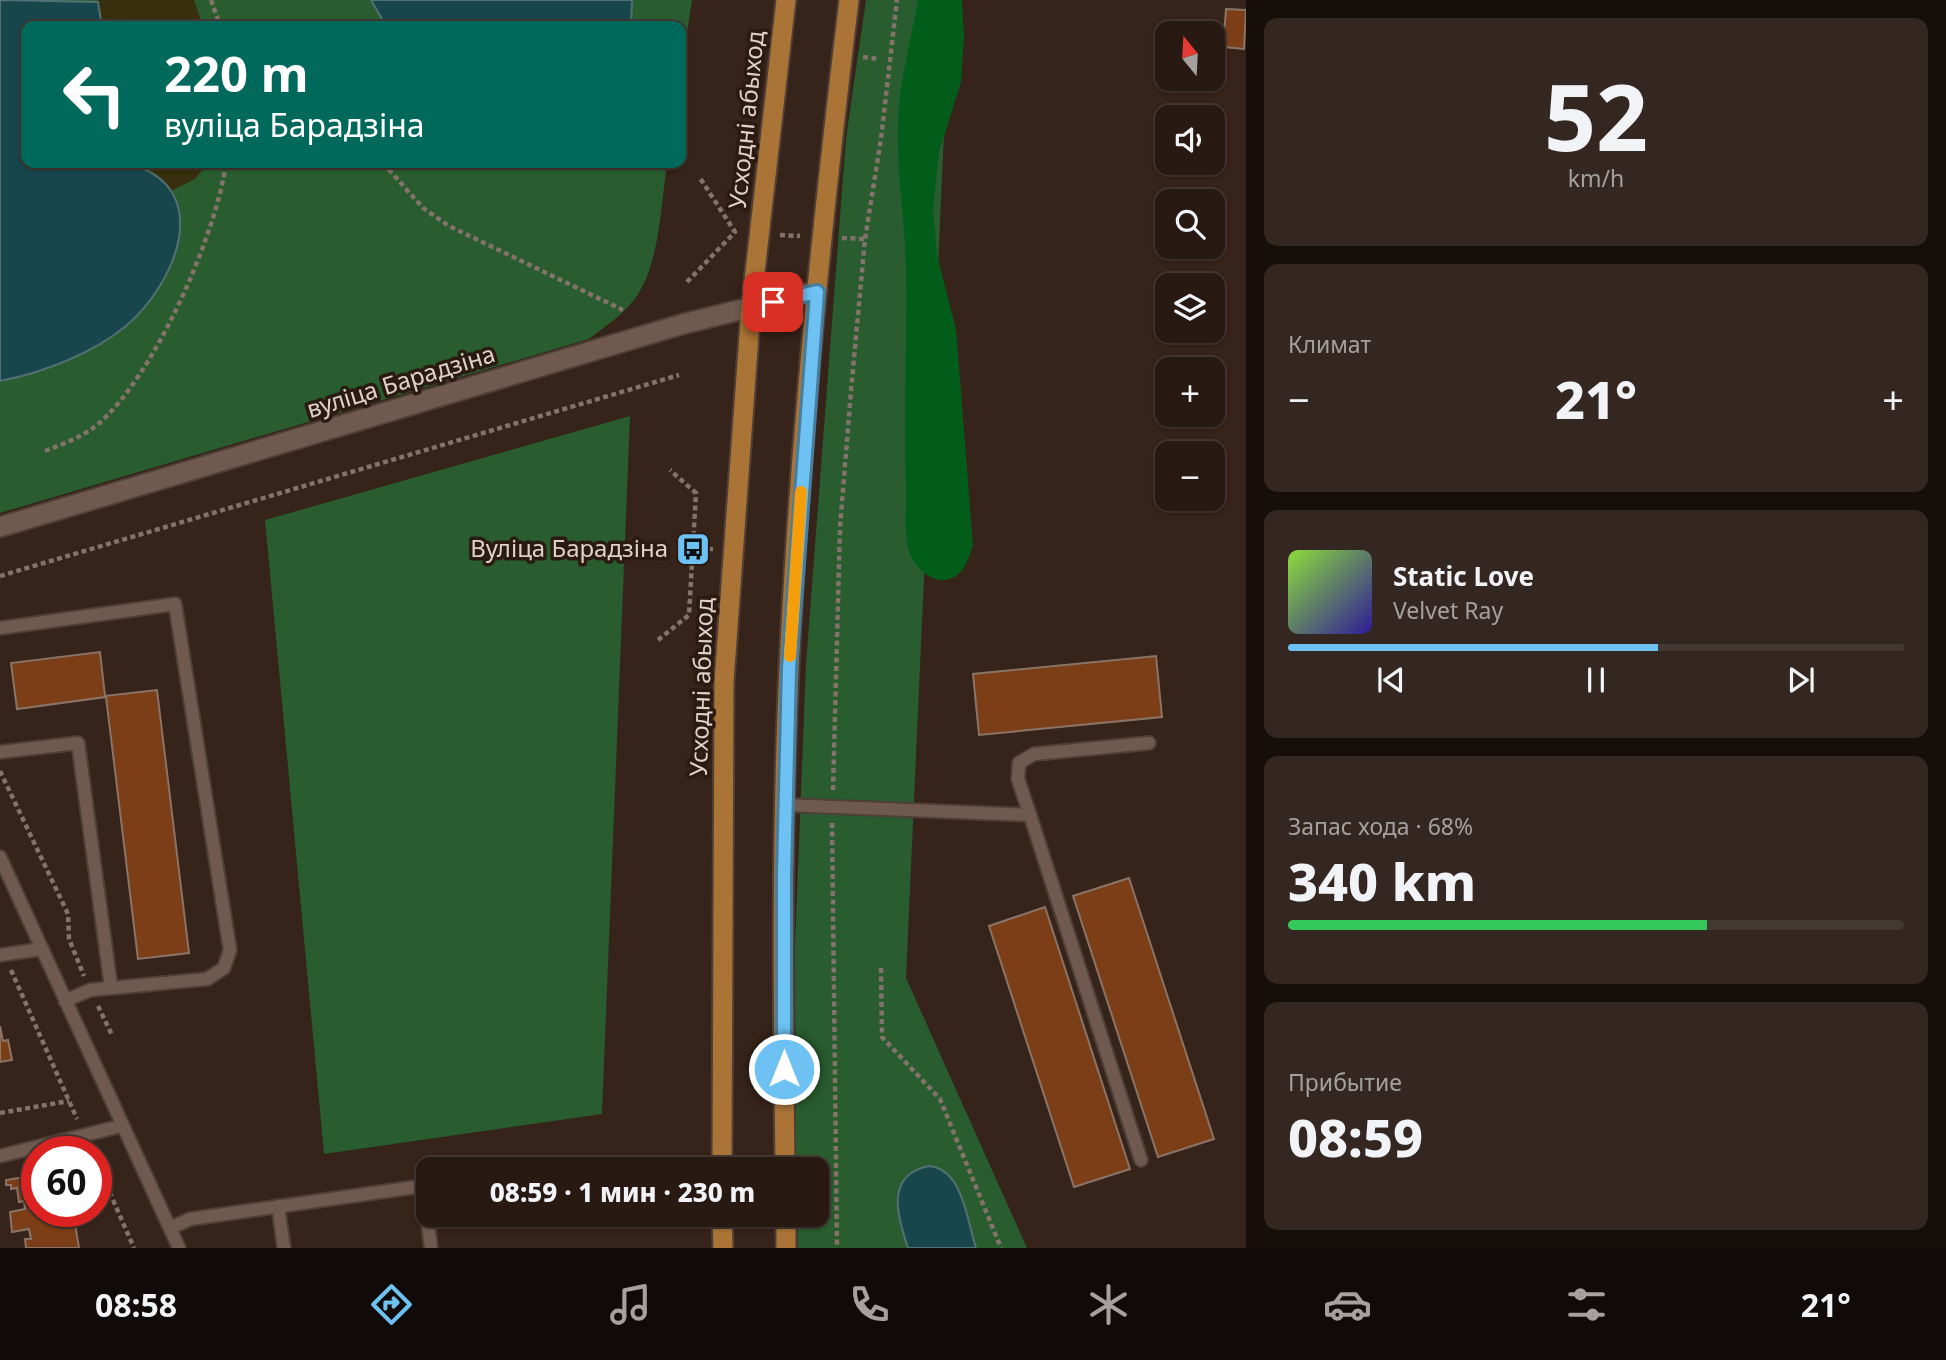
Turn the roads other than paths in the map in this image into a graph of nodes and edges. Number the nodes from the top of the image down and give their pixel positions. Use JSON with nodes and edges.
{"nodes":[{"id":1,"x":786,"y":0,"type":"edge"},
{"id":2,"x":849,"y":0,"type":"edge"},
{"id":3,"x":817,"y":292,"type":"junction"},
{"id":4,"x":751,"y":307,"type":"junction"},
{"id":5,"x":0,"y":527,"type":"edge"},
{"id":6,"x":0,"y":628,"type":"edge"},
{"id":7,"x":1149,"y":743,"type":"dead end"},
{"id":8,"x":0,"y":752,"type":"edge"},
{"id":9,"x":786,"y":805,"type":"junction"},
{"id":10,"x":1030,"y":815,"type":"junction"},
{"id":11,"x":0,"y":858,"type":"edge"},
{"id":12,"x":42,"y":949,"type":"junction"},
{"id":13,"x":2,"y":955,"type":"edge"},
{"id":14,"x":111,"y":987,"type":"junction"},
{"id":15,"x":65,"y":1001,"type":"junction"},
{"id":16,"x":121,"y":1126,"type":"junction"},
{"id":17,"x":0,"y":1156,"type":"edge"},
{"id":18,"x":722,"y":1157,"type":"edge"},
{"id":19,"x":785,"y":1157,"type":"edge"},
{"id":20,"x":1141,"y":1160,"type":"dead end"},
{"id":21,"x":278,"y":1206,"type":"junction"},
{"id":22,"x":722,"y":1227,"type":"edge"},
{"id":23,"x":786,"y":1227,"type":"edge"},
{"id":24,"x":170,"y":1228,"type":"junction"},
{"id":25,"x":179,"y":1248,"type":"edge"},
{"id":26,"x":284,"y":1248,"type":"edge"},
{"id":27,"x":431,"y":1248,"type":"edge"},
{"id":28,"x":723,"y":1248,"type":"edge"},
{"id":29,"x":786,"y":1248,"type":"edge"}],
"edges":[{"from":1,"to":4,"type":"main road","name":"Усходні абыход"},
{"from":2,"to":3,"type":"main road"},
{"from":3,"to":4,"type":"street","name":"вуліца Барадзіна"},
{"from":3,"to":9,"type":"main road"},
{"from":4,"to":5,"type":"street","name":"вуліца Барадзіна"},
{"from":4,"to":18,"type":"main road","name":"Усходні абыход"},
{"from":6,"to":14,"type":"lane"},
{"from":7,"to":10,"type":"lane"},
{"from":8,"to":14,"type":"lane"},
{"from":9,"to":10,"type":"lane"},
{"from":9,"to":19,"type":"main road"},
{"from":10,"to":20,"type":"lane"},
{"from":11,"to":12,"type":"lane"},
{"from":12,"to":13,"type":"lane"},
{"from":12,"to":15,"type":"lane"},
{"from":14,"to":15,"type":"lane"},
{"from":15,"to":16,"type":"lane"},
{"from":16,"to":17,"type":"lane"},
{"from":16,"to":24,"type":"lane"},
{"from":21,"to":24,"type":"lane"},
{"from":21,"to":26,"type":"lane"},
{"from":21,"to":27,"type":"lane"},
{"from":22,"to":28,"type":"main road"},
{"from":23,"to":29,"type":"main road"},
{"from":24,"to":25,"type":"lane"}]}
